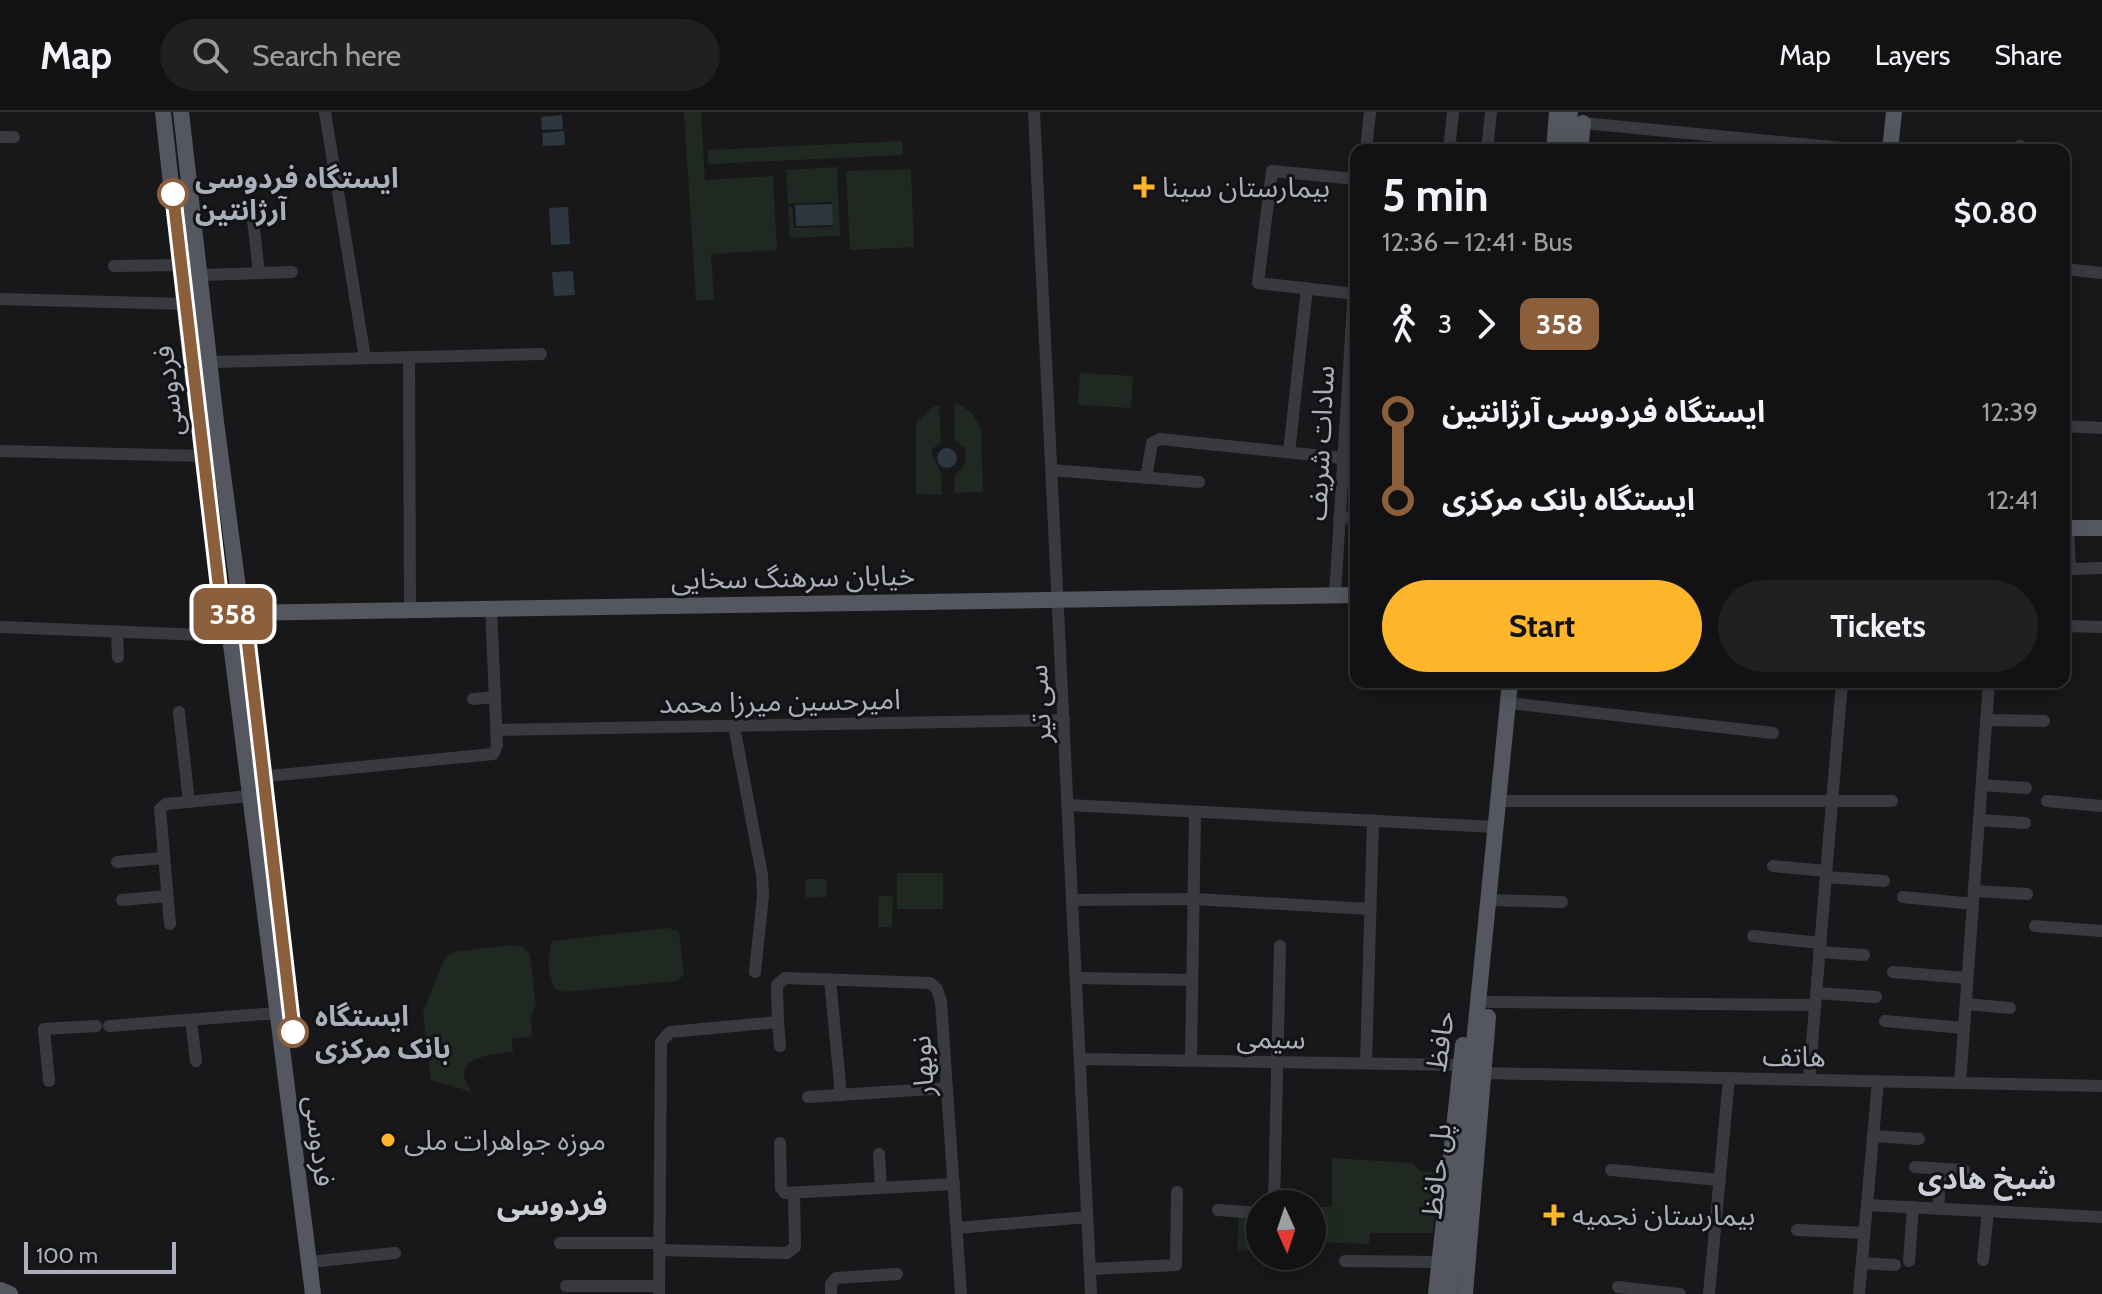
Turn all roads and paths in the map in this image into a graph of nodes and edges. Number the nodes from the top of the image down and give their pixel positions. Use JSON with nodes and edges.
{"nodes":[{"id":1,"x":163,"y":112,"type":"edge"},
{"id":2,"x":181,"y":112,"type":"edge"},
{"id":3,"x":325,"y":112,"type":"edge"},
{"id":4,"x":1034,"y":112,"type":"edge"},
{"id":5,"x":1370,"y":112,"type":"edge"},
{"id":6,"x":1453,"y":112,"type":"edge"},
{"id":7,"x":1491,"y":112,"type":"edge"},
{"id":8,"x":1557,"y":112,"type":"edge"},
{"id":9,"x":1894,"y":112,"type":"edge"},
{"id":10,"x":1577,"y":118,"type":"edge"},
{"id":11,"x":1716,"y":136,"type":"junction"},
{"id":12,"x":0,"y":137,"type":"edge"},
{"id":13,"x":14,"y":137,"type":"dead end"},
{"id":14,"x":1367,"y":144,"type":"edge"},
{"id":15,"x":1450,"y":144,"type":"edge"},
{"id":16,"x":1488,"y":144,"type":"edge"},
{"id":17,"x":1554,"y":144,"type":"edge"},
{"id":18,"x":1569,"y":144,"type":"edge"},
{"id":19,"x":1579,"y":144,"type":"edge"},
{"id":20,"x":1715,"y":144,"type":"edge"},
{"id":21,"x":1801,"y":144,"type":"edge"},
{"id":22,"x":1891,"y":144,"type":"edge"},
{"id":23,"x":1350,"y":178,"type":"edge"},
{"id":24,"x":253,"y":220,"type":"dead end"},
{"id":25,"x":181,"y":265,"type":"junction"},
{"id":26,"x":114,"y":266,"type":"dead end"},
{"id":27,"x":2070,"y":270,"type":"edge"},
{"id":28,"x":292,"y":272,"type":"dead end"},
{"id":29,"x":259,"y":273,"type":"junction"},
{"id":30,"x":2102,"y":273,"type":"edge"},
{"id":31,"x":200,"y":275,"type":"junction"},
{"id":32,"x":1307,"y":288,"type":"junction"},
{"id":33,"x":1350,"y":293,"type":"edge"},
{"id":34,"x":0,"y":299,"type":"edge"},
{"id":35,"x":185,"y":304,"type":"junction"},
{"id":36,"x":541,"y":354,"type":"dead end"},
{"id":37,"x":409,"y":357,"type":"junction"},
{"id":38,"x":365,"y":358,"type":"junction"},
{"id":39,"x":210,"y":362,"type":"junction"},
{"id":40,"x":191,"y":363,"type":"junction"},
{"id":41,"x":1350,"y":409,"type":"edge"},
{"id":42,"x":199,"y":422,"type":"junction"},
{"id":43,"x":216,"y":422,"type":"junction"},
{"id":44,"x":2070,"y":426,"type":"edge"},
{"id":45,"x":2102,"y":428,"type":"edge"},
{"id":46,"x":0,"y":451,"type":"edge"},
{"id":47,"x":1289,"y":452,"type":"junction"},
{"id":48,"x":221,"y":455,"type":"junction"},
{"id":49,"x":202,"y":456,"type":"junction"},
{"id":50,"x":1343,"y":458,"type":"junction"},
{"id":51,"x":1052,"y":470,"type":"junction"},
{"id":52,"x":1146,"y":478,"type":"junction"},
{"id":53,"x":1199,"y":482,"type":"dead end"},
{"id":54,"x":1339,"y":517,"type":"junction"},
{"id":55,"x":1350,"y":518,"type":"edge"},
{"id":56,"x":2070,"y":528,"type":"edge"},
{"id":57,"x":2102,"y":528,"type":"edge"},
{"id":58,"x":2102,"y":568,"type":"edge"},
{"id":59,"x":2070,"y":569,"type":"edge"},
{"id":60,"x":1350,"y":595,"type":"edge"},
{"id":61,"x":1335,"y":596,"type":"junction"},
{"id":62,"x":1058,"y":599,"type":"junction"},
{"id":63,"x":491,"y":607,"type":"junction"},
{"id":64,"x":410,"y":609,"type":"junction"},
{"id":65,"x":231,"y":613,"type":"junction"},
{"id":66,"x":2070,"y":626,"type":"edge"},
{"id":67,"x":0,"y":627,"type":"edge"},
{"id":68,"x":2102,"y":627,"type":"edge"},
{"id":69,"x":117,"y":631,"type":"junction"},
{"id":70,"x":230,"y":636,"type":"junction"},
{"id":71,"x":118,"y":657,"type":"dead end"},
{"id":72,"x":1509,"y":688,"type":"edge"},
{"id":73,"x":1841,"y":688,"type":"edge"},
{"id":74,"x":1989,"y":688,"type":"edge"},
{"id":75,"x":495,"y":697,"type":"junction"},
{"id":76,"x":473,"y":699,"type":"dead end"},
{"id":77,"x":1508,"y":703,"type":"junction"},
{"id":78,"x":179,"y":712,"type":"dead end"},
{"id":79,"x":1064,"y":720,"type":"junction"},
{"id":80,"x":1986,"y":720,"type":"junction"},
{"id":81,"x":2044,"y":721,"type":"dead end"},
{"id":82,"x":734,"y":726,"type":"junction"},
{"id":83,"x":496,"y":730,"type":"junction"},
{"id":84,"x":1773,"y":733,"type":"dead end"},
{"id":85,"x":248,"y":778,"type":"junction"},
{"id":86,"x":1982,"y":785,"type":"junction"},
{"id":87,"x":2026,"y":788,"type":"dead end"},
{"id":88,"x":250,"y":796,"type":"junction"},
{"id":89,"x":1498,"y":801,"type":"junction"},
{"id":90,"x":1832,"y":801,"type":"junction"},
{"id":91,"x":1892,"y":801,"type":"dead end"},
{"id":92,"x":2047,"y":801,"type":"dead end"},
{"id":93,"x":189,"y":802,"type":"junction"},
{"id":94,"x":1068,"y":805,"type":"junction"},
{"id":95,"x":2102,"y":806,"type":"edge"},
{"id":96,"x":1195,"y":812,"type":"junction"},
{"id":97,"x":1373,"y":820,"type":"junction"},
{"id":98,"x":1979,"y":820,"type":"junction"},
{"id":99,"x":2025,"y":823,"type":"dead end"},
{"id":100,"x":1495,"y":827,"type":"junction"},
{"id":101,"x":163,"y":858,"type":"junction"},
{"id":102,"x":117,"y":862,"type":"dead end"},
{"id":103,"x":1773,"y":866,"type":"dead end"},
{"id":104,"x":1826,"y":874,"type":"junction"},
{"id":105,"x":1884,"y":881,"type":"dead end"},
{"id":106,"x":2027,"y":894,"type":"dead end"},
{"id":107,"x":167,"y":896,"type":"junction"},
{"id":108,"x":1903,"y":897,"type":"dead end"},
{"id":109,"x":1973,"y":898,"type":"junction"},
{"id":110,"x":1194,"y":899,"type":"junction"},
{"id":111,"x":122,"y":900,"type":"dead end"},
{"id":112,"x":1072,"y":900,"type":"junction"},
{"id":113,"x":1488,"y":900,"type":"junction"},
{"id":114,"x":1562,"y":902,"type":"dead end"},
{"id":115,"x":1370,"y":909,"type":"junction"},
{"id":116,"x":170,"y":924,"type":"dead end"},
{"id":117,"x":2035,"y":926,"type":"dead end"},
{"id":118,"x":2102,"y":931,"type":"edge"},
{"id":119,"x":1753,"y":936,"type":"dead end"},
{"id":120,"x":1280,"y":946,"type":"dead end"},
{"id":121,"x":1820,"y":947,"type":"junction"},
{"id":122,"x":1864,"y":955,"type":"dead end"},
{"id":123,"x":755,"y":972,"type":"dead end"},
{"id":124,"x":1893,"y":972,"type":"dead end"},
{"id":125,"x":1076,"y":978,"type":"junction"},
{"id":126,"x":1967,"y":978,"type":"junction"},
{"id":127,"x":830,"y":979,"type":"junction"},
{"id":128,"x":1192,"y":980,"type":"junction"},
{"id":129,"x":1876,"y":997,"type":"dead end"},
{"id":130,"x":1483,"y":998,"type":"junction"},
{"id":131,"x":1815,"y":999,"type":"junction"},
{"id":132,"x":1966,"y":1004,"type":"junction"},
{"id":133,"x":2010,"y":1008,"type":"dead end"},
{"id":134,"x":277,"y":1013,"type":"junction"},
{"id":135,"x":183,"y":1018,"type":"junction"},
{"id":136,"x":1885,"y":1021,"type":"dead end"},
{"id":137,"x":778,"y":1022,"type":"junction"},
{"id":138,"x":1964,"y":1028,"type":"junction"},
{"id":139,"x":780,"y":1046,"type":"dead end"},
{"id":140,"x":1080,"y":1059,"type":"junction"},
{"id":141,"x":1467,"y":1059,"type":"junction"},
{"id":142,"x":1191,"y":1060,"type":"junction"},
{"id":143,"x":196,"y":1061,"type":"dead end"},
{"id":144,"x":1277,"y":1062,"type":"junction"},
{"id":145,"x":1366,"y":1063,"type":"junction"},
{"id":146,"x":1484,"y":1073,"type":"junction"},
{"id":147,"x":1729,"y":1078,"type":"junction"},
{"id":148,"x":1809,"y":1080,"type":"junction"},
{"id":149,"x":49,"y":1081,"type":"dead end"},
{"id":150,"x":1878,"y":1081,"type":"junction"},
{"id":151,"x":1960,"y":1083,"type":"junction"},
{"id":152,"x":2102,"y":1086,"type":"edge"},
{"id":153,"x":947,"y":1088,"type":"junction"},
{"id":154,"x":841,"y":1095,"type":"junction"},
{"id":155,"x":808,"y":1097,"type":"dead end"},
{"id":156,"x":1873,"y":1136,"type":"junction"},
{"id":157,"x":1919,"y":1139,"type":"dead end"},
{"id":158,"x":780,"y":1143,"type":"dead end"},
{"id":159,"x":879,"y":1154,"type":"dead end"},
{"id":160,"x":1915,"y":1167,"type":"dead end"},
{"id":161,"x":1941,"y":1169,"type":"junction"},
{"id":162,"x":1611,"y":1170,"type":"dead end"},
{"id":163,"x":1964,"y":1170,"type":"dead end"},
{"id":164,"x":1720,"y":1180,"type":"junction"},
{"id":165,"x":954,"y":1184,"type":"junction"},
{"id":166,"x":881,"y":1188,"type":"junction"},
{"id":167,"x":1274,"y":1190,"type":"edge"},
{"id":168,"x":1177,"y":1192,"type":"dead end"},
{"id":169,"x":794,"y":1193,"type":"junction"},
{"id":170,"x":1867,"y":1205,"type":"junction"},
{"id":171,"x":1913,"y":1207,"type":"junction"},
{"id":172,"x":1938,"y":1209,"type":"junction"},
{"id":173,"x":1218,"y":1210,"type":"dead end"},
{"id":174,"x":1988,"y":1211,"type":"junction"},
{"id":175,"x":1246,"y":1212,"type":"edge"},
{"id":176,"x":1087,"y":1217,"type":"junction"},
{"id":177,"x":2102,"y":1217,"type":"edge"},
{"id":178,"x":957,"y":1228,"type":"junction"},
{"id":179,"x":1797,"y":1230,"type":"dead end"},
{"id":180,"x":1864,"y":1233,"type":"junction"},
{"id":181,"x":560,"y":1243,"type":"dead end"},
{"id":182,"x":659,"y":1246,"type":"junction"},
{"id":183,"x":395,"y":1253,"type":"dead end"},
{"id":184,"x":1983,"y":1260,"type":"dead end"},
{"id":185,"x":1345,"y":1261,"type":"dead end"},
{"id":186,"x":1909,"y":1261,"type":"dead end"},
{"id":187,"x":309,"y":1262,"type":"junction"},
{"id":188,"x":1439,"y":1262,"type":"junction"},
{"id":189,"x":1862,"y":1263,"type":"junction"},
{"id":190,"x":1895,"y":1265,"type":"dead end"},
{"id":191,"x":1090,"y":1269,"type":"junction"},
{"id":192,"x":897,"y":1274,"type":"dead end"},
{"id":193,"x":566,"y":1286,"type":"dead end"},
{"id":194,"x":1618,"y":1287,"type":"dead end"},
{"id":195,"x":0,"y":1290,"type":"edge"},
{"id":196,"x":659,"y":1290,"type":"edge"},
{"id":197,"x":10,"y":1294,"type":"edge"},
{"id":198,"x":313,"y":1294,"type":"edge"},
{"id":199,"x":831,"y":1294,"type":"edge"},
{"id":200,"x":961,"y":1294,"type":"edge"},
{"id":201,"x":1091,"y":1294,"type":"edge"},
{"id":202,"x":1436,"y":1294,"type":"edge"},
{"id":203,"x":1449,"y":1294,"type":"edge"},
{"id":204,"x":1465,"y":1294,"type":"edge"},
{"id":205,"x":1680,"y":1294,"type":"edge"},
{"id":206,"x":1709,"y":1294,"type":"edge"},
{"id":207,"x":1859,"y":1294,"type":"edge"}],
"edges":[{"from":1,"to":25,"type":"main road","name":"فردوسی"},
{"from":2,"to":31,"type":"main road","name":"فردوسی"},
{"from":3,"to":38,"type":"street"},
{"from":4,"to":51,"type":"street","name":"سی تیر"},
{"from":5,"to":14,"type":"street"},
{"from":6,"to":15,"type":"street"},
{"from":7,"to":16,"type":"street"},
{"from":8,"to":17,"type":"main road"},
{"from":9,"to":22,"type":"main road"},
{"from":10,"to":11,"type":"street"},
{"from":10,"to":18,"type":"main road"},
{"from":10,"to":19,"type":"main road"},
{"from":11,"to":20,"type":"street"},
{"from":11,"to":21,"type":"street"},
{"from":12,"to":13,"type":"street"},
{"from":23,"to":32,"type":"street"},
{"from":24,"to":29,"type":"street"},
{"from":25,"to":26,"type":"street"},
{"from":25,"to":35,"type":"main road","name":"فردوسی"},
{"from":27,"to":30,"type":"street"},
{"from":28,"to":29,"type":"street"},
{"from":29,"to":31,"type":"street"},
{"from":31,"to":39,"type":"main road","name":"فردوسی"},
{"from":32,"to":33,"type":"street"},
{"from":32,"to":47,"type":"street"},
{"from":34,"to":35,"type":"street"},
{"from":35,"to":40,"type":"main road","name":"فردوسی"},
{"from":36,"to":37,"type":"street"},
{"from":37,"to":38,"type":"street"},
{"from":37,"to":64,"type":"street"},
{"from":38,"to":39,"type":"street"},
{"from":39,"to":40,"type":"main road"},
{"from":39,"to":43,"type":"main road","name":"فردوسی"},
{"from":40,"to":42,"type":"main road","name":"فردوسی"},
{"from":41,"to":50,"type":"street","name":"سادات شریف"},
{"from":42,"to":43,"type":"main road"},
{"from":42,"to":49,"type":"main road","name":"فردوسی"},
{"from":43,"to":48,"type":"main road","name":"فردوسی"},
{"from":44,"to":45,"type":"street"},
{"from":46,"to":49,"type":"street"},
{"from":47,"to":50,"type":"street"},
{"from":47,"to":52,"type":"street"},
{"from":48,"to":49,"type":"main road"},
{"from":48,"to":65,"type":"main road","name":"فردوسی"},
{"from":49,"to":65,"type":"main road","name":"فردوسی"},
{"from":50,"to":54,"type":"street","name":"سادات شریف"},
{"from":51,"to":52,"type":"street"},
{"from":51,"to":62,"type":"street","name":"سی تیر"},
{"from":52,"to":53,"type":"street"},
{"from":54,"to":55,"type":"street"},
{"from":54,"to":61,"type":"street","name":"سادات شریف"},
{"from":56,"to":57,"type":"main road"},
{"from":58,"to":59,"type":"street"},
{"from":60,"to":61,"type":"main road","name":"خیابان سرهنگ سخایی"},
{"from":61,"to":62,"type":"main road","name":"خیابان سرهنگ سخایی"},
{"from":62,"to":63,"type":"main road","name":"خیابان سرهنگ سخایی"},
{"from":62,"to":79,"type":"street","name":"سی تیر"},
{"from":63,"to":64,"type":"main road","name":"خیابان سرهنگ سخایی"},
{"from":63,"to":75,"type":"street"},
{"from":64,"to":65,"type":"main road","name":"خیابان سرهنگ سخایی"},
{"from":65,"to":70,"type":"main road","name":"فردوسی"},
{"from":66,"to":68,"type":"street"},
{"from":67,"to":69,"type":"street"},
{"from":69,"to":70,"type":"street"},
{"from":69,"to":71,"type":"street"},
{"from":70,"to":85,"type":"main road","name":"فردوسی"},
{"from":72,"to":77,"type":"main road","name":"حافظ"},
{"from":73,"to":90,"type":"street"},
{"from":74,"to":80,"type":"street"},
{"from":75,"to":76,"type":"street"},
{"from":75,"to":83,"type":"street"},
{"from":77,"to":84,"type":"street"},
{"from":77,"to":89,"type":"main road","name":"حافظ"},
{"from":78,"to":93,"type":"street"},
{"from":79,"to":82,"type":"street","name":"امیرحسین میرزا محمد"},
{"from":79,"to":94,"type":"street","name":"سی تیر"},
{"from":80,"to":81,"type":"street"},
{"from":80,"to":86,"type":"street"},
{"from":82,"to":83,"type":"street","name":"امیرحسین میرزا محمد"},
{"from":82,"to":123,"type":"street"},
{"from":83,"to":85,"type":"street"},
{"from":85,"to":88,"type":"main road","name":"فردوسی"},
{"from":86,"to":87,"type":"street"},
{"from":86,"to":98,"type":"street"},
{"from":88,"to":93,"type":"street"},
{"from":88,"to":134,"type":"main road","name":"فردوسی"},
{"from":89,"to":90,"type":"street"},
{"from":89,"to":100,"type":"main road","name":"حافظ"},
{"from":90,"to":91,"type":"street"},
{"from":90,"to":104,"type":"street"},
{"from":92,"to":95,"type":"street"},
{"from":93,"to":101,"type":"street"},
{"from":94,"to":96,"type":"street"},
{"from":94,"to":112,"type":"street","name":"سی تیر"},
{"from":96,"to":97,"type":"street"},
{"from":96,"to":110,"type":"street"},
{"from":97,"to":100,"type":"street"},
{"from":97,"to":115,"type":"street"},
{"from":98,"to":99,"type":"street"},
{"from":98,"to":109,"type":"street"},
{"from":100,"to":113,"type":"main road","name":"حافظ"},
{"from":101,"to":102,"type":"street"},
{"from":101,"to":107,"type":"street"},
{"from":103,"to":104,"type":"street"},
{"from":104,"to":105,"type":"street"},
{"from":104,"to":121,"type":"street"},
{"from":106,"to":109,"type":"street"},
{"from":107,"to":111,"type":"street"},
{"from":107,"to":116,"type":"street"},
{"from":108,"to":109,"type":"street"},
{"from":109,"to":126,"type":"street"},
{"from":110,"to":112,"type":"street"},
{"from":110,"to":115,"type":"street"},
{"from":110,"to":128,"type":"street"},
{"from":112,"to":125,"type":"street","name":"سی تیر"},
{"from":113,"to":114,"type":"street"},
{"from":113,"to":130,"type":"main road","name":"حافظ"},
{"from":115,"to":145,"type":"street"},
{"from":117,"to":118,"type":"street"},
{"from":119,"to":121,"type":"street"},
{"from":120,"to":144,"type":"street"},
{"from":121,"to":122,"type":"street"},
{"from":121,"to":131,"type":"street"},
{"from":124,"to":126,"type":"street"},
{"from":125,"to":128,"type":"street"},
{"from":125,"to":140,"type":"street","name":"سی تیر"},
{"from":126,"to":132,"type":"street"},
{"from":127,"to":137,"type":"street","name":"نوبهار"},
{"from":127,"to":153,"type":"street","name":"نوبهار"},
{"from":127,"to":154,"type":"street"},
{"from":128,"to":142,"type":"street"},
{"from":129,"to":131,"type":"street"},
{"from":130,"to":131,"type":"street"},
{"from":130,"to":141,"type":"main road","name":"حافظ"},
{"from":130,"to":146,"type":"main road","name":"حافظ"},
{"from":131,"to":148,"type":"street"},
{"from":132,"to":133,"type":"street"},
{"from":132,"to":138,"type":"street"},
{"from":134,"to":135,"type":"street"},
{"from":134,"to":187,"type":"main road","name":"فردوسی"},
{"from":135,"to":143,"type":"street"},
{"from":135,"to":149,"type":"street"},
{"from":136,"to":138,"type":"street"},
{"from":137,"to":139,"type":"street"},
{"from":137,"to":182,"type":"street"},
{"from":138,"to":151,"type":"street"},
{"from":140,"to":142,"type":"street","name":"سیمی"},
{"from":140,"to":176,"type":"street","name":"سی تیر"},
{"from":141,"to":145,"type":"street","name":"سیمی"},
{"from":141,"to":188,"type":"main road","name":"حافظ"},
{"from":141,"to":203,"type":"main road","name":"پل حافظ"},
{"from":142,"to":144,"type":"street","name":"سیمی"},
{"from":144,"to":145,"type":"street","name":"سیمی"},
{"from":144,"to":167,"type":"street"},
{"from":146,"to":147,"type":"street","name":"هاتف"},
{"from":146,"to":204,"type":"main road","name":"حافظ"},
{"from":147,"to":148,"type":"street","name":"هاتف"},
{"from":147,"to":164,"type":"street"},
{"from":148,"to":150,"type":"street","name":"هاتف"},
{"from":150,"to":151,"type":"street","name":"هاتف"},
{"from":150,"to":156,"type":"street"},
{"from":151,"to":152,"type":"street","name":"هاتف"},
{"from":153,"to":154,"type":"street"},
{"from":153,"to":165,"type":"street","name":"نوبهار"},
{"from":154,"to":155,"type":"street"},
{"from":156,"to":157,"type":"street"},
{"from":156,"to":170,"type":"street"},
{"from":158,"to":169,"type":"street"},
{"from":159,"to":166,"type":"street"},
{"from":160,"to":161,"type":"street"},
{"from":161,"to":163,"type":"street"},
{"from":161,"to":172,"type":"street"},
{"from":162,"to":164,"type":"street"},
{"from":164,"to":206,"type":"street"},
{"from":165,"to":166,"type":"street"},
{"from":165,"to":178,"type":"street","name":"نوبهار"},
{"from":166,"to":169,"type":"street"},
{"from":168,"to":191,"type":"street"},
{"from":169,"to":182,"type":"street"},
{"from":170,"to":171,"type":"street"},
{"from":170,"to":180,"type":"street"},
{"from":171,"to":172,"type":"street"},
{"from":171,"to":186,"type":"street"},
{"from":172,"to":174,"type":"street"},
{"from":173,"to":175,"type":"street"},
{"from":174,"to":177,"type":"street"},
{"from":174,"to":184,"type":"street"},
{"from":176,"to":178,"type":"street"},
{"from":176,"to":191,"type":"street","name":"سی تیر"},
{"from":178,"to":200,"type":"street","name":"نوبهار"},
{"from":179,"to":180,"type":"street"},
{"from":180,"to":189,"type":"street"},
{"from":181,"to":182,"type":"street"},
{"from":182,"to":196,"type":"street"},
{"from":183,"to":187,"type":"street"},
{"from":185,"to":188,"type":"street"},
{"from":187,"to":198,"type":"main road","name":"فردوسی"},
{"from":188,"to":202,"type":"main road","name":"حافظ"},
{"from":189,"to":190,"type":"street"},
{"from":189,"to":207,"type":"street"},
{"from":191,"to":201,"type":"street","name":"سی تیر"},
{"from":192,"to":199,"type":"street"},
{"from":193,"to":196,"type":"street"},
{"from":194,"to":205,"type":"street"},
{"from":195,"to":197,"type":"main road"}]}
